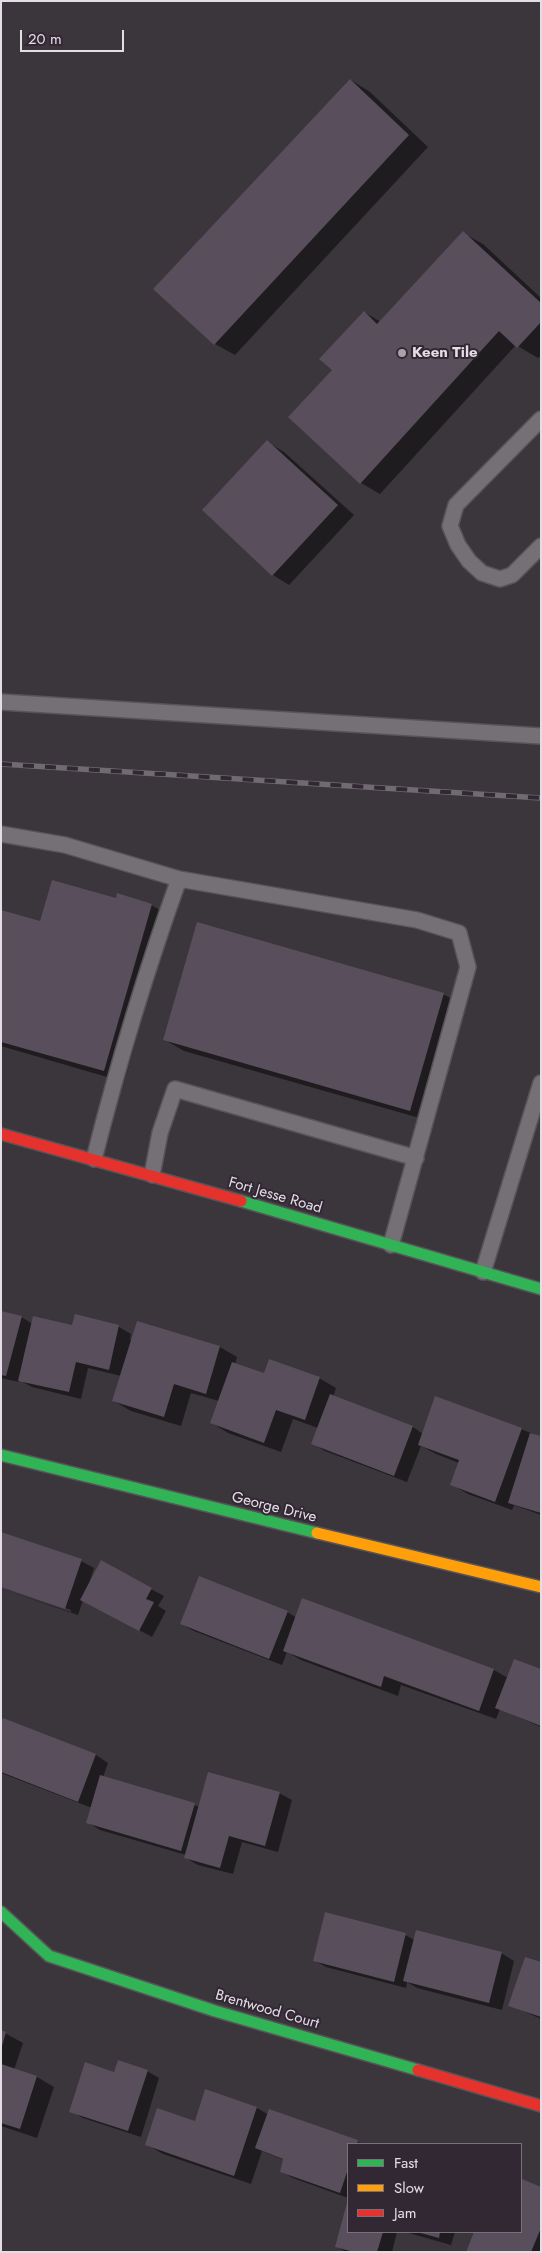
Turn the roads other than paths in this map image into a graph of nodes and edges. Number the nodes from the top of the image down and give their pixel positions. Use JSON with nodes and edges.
{"nodes":[{"id":1,"x":541,"y":419,"type":"edge"},
{"id":2,"x":541,"y":546,"type":"edge"},
{"id":3,"x":1,"y":702,"type":"edge"},
{"id":4,"x":541,"y":736,"type":"edge"},
{"id":5,"x":1,"y":834,"type":"edge"},
{"id":6,"x":179,"y":879,"type":"junction"},
{"id":7,"x":541,"y":1083,"type":"edge"},
{"id":8,"x":1,"y":1134,"type":"edge"},
{"id":9,"x":416,"y":1158,"type":"junction"},
{"id":10,"x":94,"y":1159,"type":"junction"},
{"id":11,"x":152,"y":1175,"type":"junction"},
{"id":12,"x":391,"y":1245,"type":"junction"},
{"id":13,"x":483,"y":1272,"type":"junction"},
{"id":14,"x":541,"y":1289,"type":"edge"},
{"id":15,"x":1,"y":1455,"type":"edge"},
{"id":16,"x":541,"y":1587,"type":"edge"},
{"id":17,"x":1,"y":1912,"type":"edge"},
{"id":18,"x":541,"y":2106,"type":"edge"}],
"edges":[{"from":1,"to":2,"type":"lane"},
{"from":3,"to":4,"type":"lane"},
{"from":5,"to":6,"type":"lane"},
{"from":6,"to":9,"type":"lane"},
{"from":6,"to":10,"type":"lane"},
{"from":7,"to":13,"type":"lane"},
{"from":8,"to":10,"type":"street","name":"Fort Jesse Road"},
{"from":9,"to":11,"type":"lane"},
{"from":9,"to":12,"type":"lane"},
{"from":10,"to":11,"type":"street","name":"Fort Jesse Road"},
{"from":11,"to":12,"type":"street","name":"Fort Jesse Road"},
{"from":12,"to":13,"type":"street","name":"Fort Jesse Road"},
{"from":13,"to":14,"type":"street","name":"Fort Jesse Road"},
{"from":15,"to":16,"type":"street","name":"George Drive"},
{"from":17,"to":18,"type":"street","name":"Brentwood Court"}]}
